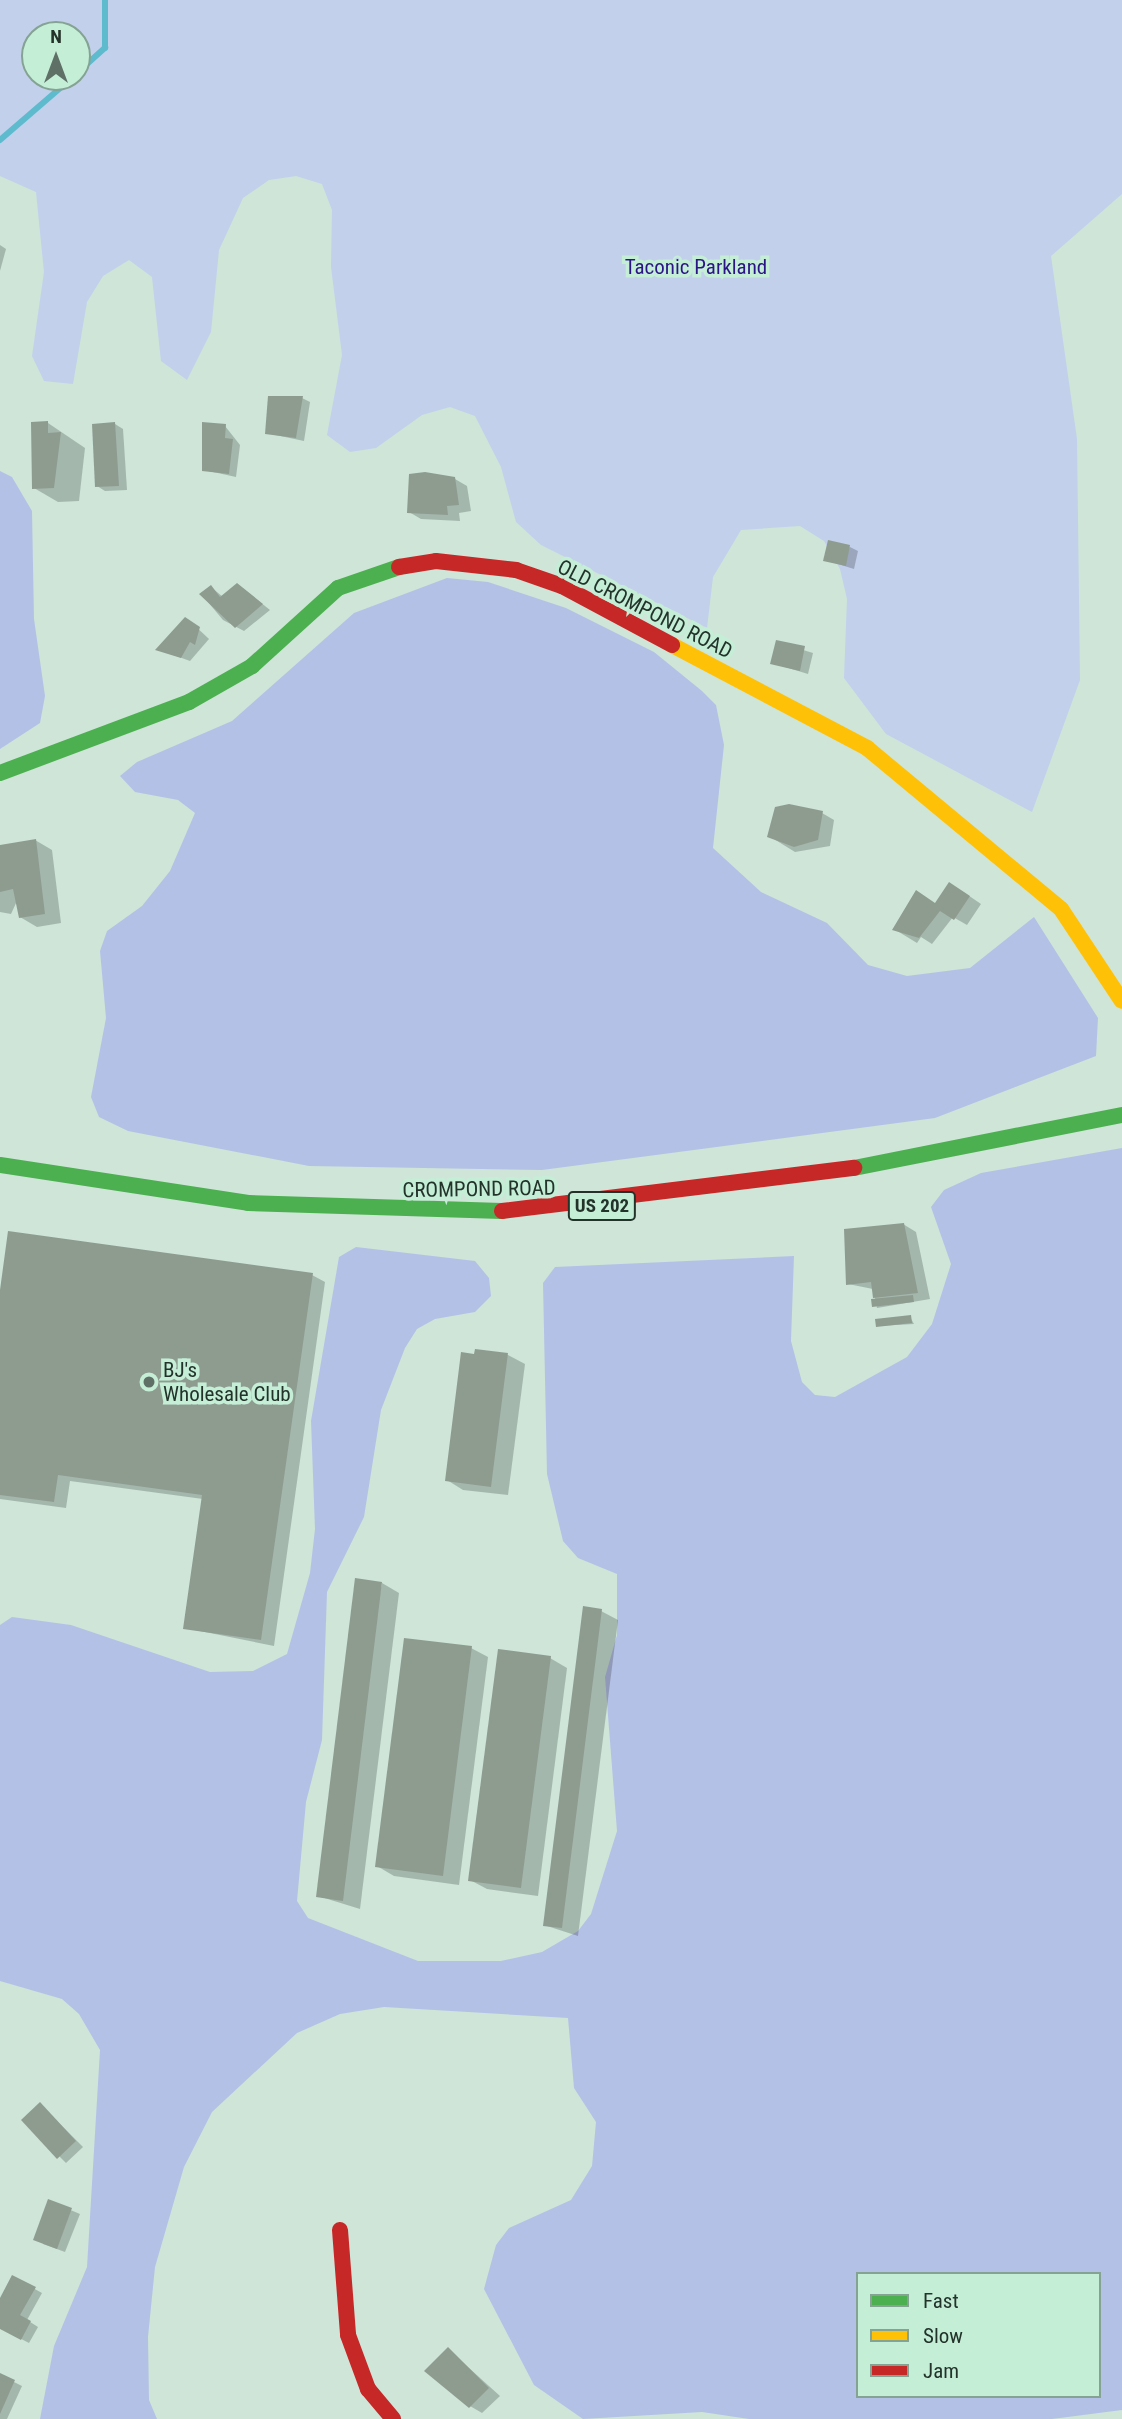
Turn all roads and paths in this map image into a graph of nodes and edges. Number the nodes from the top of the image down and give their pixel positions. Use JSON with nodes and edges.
{"nodes":[{"id":1,"x":0,"y":774,"type":"edge"},
{"id":2,"x":1122,"y":1001,"type":"edge"},
{"id":3,"x":1122,"y":1115,"type":"edge"},
{"id":4,"x":0,"y":1166,"type":"edge"},
{"id":5,"x":340,"y":2230,"type":"dead end"},
{"id":6,"x":393,"y":2419,"type":"edge"}],
"edges":[{"from":1,"to":2,"type":"main road","name":"OLD CROMPOND ROAD"},
{"from":3,"to":4,"type":"main road","name":"CROMPOND ROAD","number":"US 202"},
{"from":5,"to":6,"type":"main road"}]}
